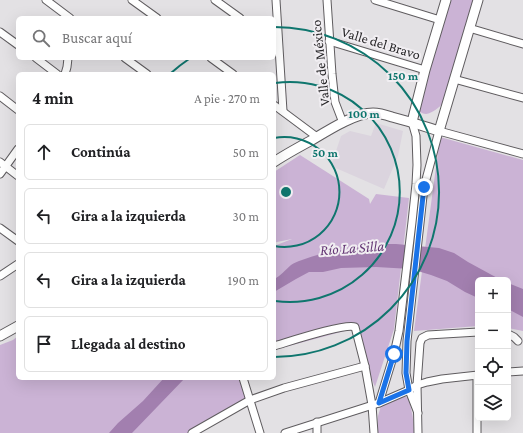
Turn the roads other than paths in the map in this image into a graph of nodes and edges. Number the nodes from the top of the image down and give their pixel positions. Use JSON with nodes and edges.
{"nodes":[{"id":1,"x":46,"y":0,"type":"edge"},
{"id":2,"x":132,"y":0,"type":"edge"},
{"id":3,"x":215,"y":0,"type":"edge"},
{"id":4,"x":276,"y":0,"type":"edge"},
{"id":5,"x":326,"y":0,"type":"edge"},
{"id":6,"x":375,"y":0,"type":"edge"},
{"id":7,"x":446,"y":0,"type":"edge"},
{"id":8,"x":478,"y":0,"type":"edge"},
{"id":9,"x":67,"y":16,"type":"edge"},
{"id":10,"x":153,"y":16,"type":"edge"},
{"id":11,"x":237,"y":16,"type":"edge"},
{"id":12,"x":440,"y":20,"type":"junction"},
{"id":13,"x":470,"y":28,"type":"junction"},
{"id":14,"x":0,"y":32,"type":"edge"},
{"id":15,"x":330,"y":41,"type":"junction"},
{"id":16,"x":16,"y":44,"type":"edge"},
{"id":17,"x":276,"y":44,"type":"edge"},
{"id":18,"x":523,"y":44,"type":"edge"},
{"id":19,"x":39,"y":60,"type":"edge"},
{"id":20,"x":68,"y":60,"type":"edge"},
{"id":21,"x":128,"y":60,"type":"edge"},
{"id":22,"x":214,"y":60,"type":"edge"},
{"id":23,"x":425,"y":70,"type":"junction"},
{"id":24,"x":54,"y":72,"type":"edge"},
{"id":25,"x":66,"y":72,"type":"edge"},
{"id":26,"x":144,"y":72,"type":"edge"},
{"id":27,"x":229,"y":72,"type":"edge"},
{"id":28,"x":454,"y":79,"type":"junction"},
{"id":29,"x":0,"y":96,"type":"edge"},
{"id":30,"x":523,"y":98,"type":"edge"},
{"id":31,"x":276,"y":106,"type":"edge"},
{"id":32,"x":16,"y":108,"type":"edge"},
{"id":33,"x":283,"y":111,"type":"junction"},
{"id":34,"x":412,"y":122,"type":"junction"},
{"id":35,"x":343,"y":123,"type":"junction"},
{"id":36,"x":439,"y":131,"type":"junction"},
{"id":37,"x":317,"y":137,"type":"junction"},
{"id":38,"x":16,"y":151,"type":"edge"},
{"id":39,"x":523,"y":154,"type":"edge"},
{"id":40,"x":276,"y":161,"type":"edge"},
{"id":41,"x":3,"y":164,"type":"edge"},
{"id":42,"x":0,"y":174,"type":"edge"},
{"id":43,"x":16,"y":174,"type":"edge"},
{"id":44,"x":0,"y":228,"type":"edge"},
{"id":45,"x":16,"y":240,"type":"edge"},
{"id":46,"x":16,"y":265,"type":"edge"},
{"id":47,"x":0,"y":276,"type":"edge"},
{"id":48,"x":16,"y":327,"type":"edge"},
{"id":49,"x":475,"y":332,"type":"edge"},
{"id":50,"x":0,"y":336,"type":"edge"},
{"id":51,"x":511,"y":336,"type":"edge"},
{"id":52,"x":518,"y":342,"type":"dead end"},
{"id":53,"x":276,"y":345,"type":"edge"},
{"id":54,"x":365,"y":366,"type":"junction"},
{"id":55,"x":523,"y":371,"type":"edge"},
{"id":56,"x":511,"y":372,"type":"edge"},
{"id":57,"x":475,"y":375,"type":"edge"},
{"id":58,"x":244,"y":380,"type":"edge"},
{"id":59,"x":417,"y":385,"type":"junction"},
{"id":60,"x":478,"y":385,"type":"edge"},
{"id":61,"x":409,"y":390,"type":"junction"},
{"id":62,"x":250,"y":400,"type":"junction"},
{"id":63,"x":376,"y":404,"type":"junction"},
{"id":64,"x":418,"y":413,"type":"junction"},
{"id":65,"x":317,"y":422,"type":"junction"},
{"id":66,"x":192,"y":433,"type":"edge"},
{"id":67,"x":260,"y":433,"type":"edge"},
{"id":68,"x":285,"y":433,"type":"edge"},
{"id":69,"x":317,"y":433,"type":"edge"},
{"id":70,"x":374,"y":433,"type":"edge"},
{"id":71,"x":418,"y":433,"type":"edge"},
{"id":72,"x":477,"y":433,"type":"edge"}],
"edges":[{"from":1,"to":9,"type":"street"},
{"from":2,"to":10,"type":"street"},
{"from":3,"to":11,"type":"street"},
{"from":4,"to":17,"type":"street"},
{"from":5,"to":15,"type":"street","name":"Valle de México"},
{"from":6,"to":12,"type":"street"},
{"from":7,"to":12,"type":"street"},
{"from":8,"to":13,"type":"street"},
{"from":12,"to":23,"type":"street"},
{"from":13,"to":18,"type":"street"},
{"from":13,"to":28,"type":"street"},
{"from":14,"to":16,"type":"street"},
{"from":15,"to":23,"type":"street","name":"Valle del Bravo"},
{"from":15,"to":35,"type":"street","name":"Valle de México"},
{"from":17,"to":33,"type":"street"},
{"from":19,"to":24,"type":"street"},
{"from":20,"to":25,"type":"street"},
{"from":21,"to":26,"type":"street"},
{"from":22,"to":27,"type":"street"},
{"from":23,"to":34,"type":"street"},
{"from":28,"to":30,"type":"street"},
{"from":28,"to":36,"type":"street"},
{"from":29,"to":32,"type":"street"},
{"from":31,"to":33,"type":"street"},
{"from":33,"to":37,"type":"street"},
{"from":34,"to":35,"type":"street"},
{"from":34,"to":36,"type":"street"},
{"from":34,"to":63,"type":"street"},
{"from":35,"to":37,"type":"street"},
{"from":36,"to":39,"type":"street"},
{"from":36,"to":61,"type":"street"},
{"from":37,"to":40,"type":"street"},
{"from":38,"to":41,"type":"street"},
{"from":41,"to":42,"type":"street"},
{"from":41,"to":43,"type":"street"},
{"from":44,"to":45,"type":"street"},
{"from":46,"to":47,"type":"street"},
{"from":48,"to":50,"type":"street"},
{"from":49,"to":59,"type":"street"},
{"from":51,"to":52,"type":"street"},
{"from":53,"to":54,"type":"street"},
{"from":54,"to":62,"type":"street"},
{"from":54,"to":63,"type":"street"},
{"from":55,"to":56,"type":"street"},
{"from":57,"to":59,"type":"street"},
{"from":58,"to":62,"type":"street"},
{"from":59,"to":61,"type":"street"},
{"from":59,"to":64,"type":"street"},
{"from":60,"to":72,"type":"street"},
{"from":61,"to":63,"type":"street"},
{"from":61,"to":64,"type":"street"},
{"from":62,"to":66,"type":"street"},
{"from":62,"to":67,"type":"street"},
{"from":63,"to":65,"type":"street"},
{"from":63,"to":70,"type":"street"},
{"from":64,"to":71,"type":"street"},
{"from":65,"to":68,"type":"street"},
{"from":65,"to":69,"type":"street"}]}
